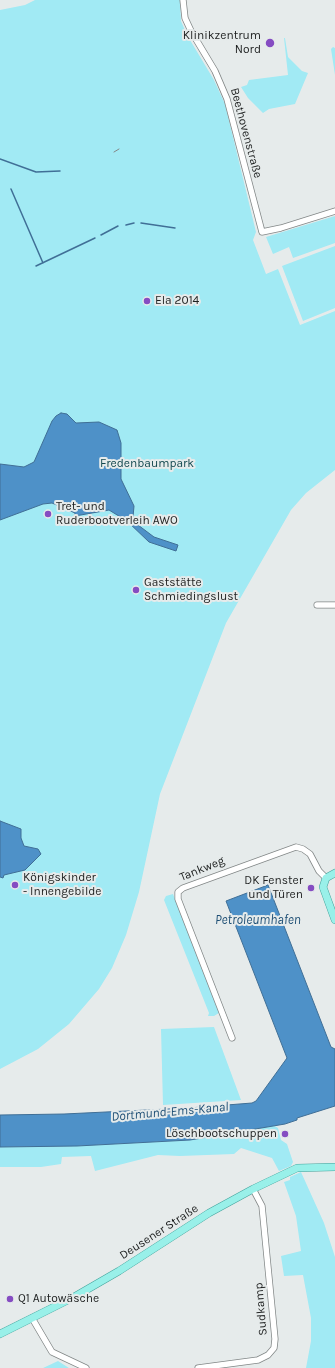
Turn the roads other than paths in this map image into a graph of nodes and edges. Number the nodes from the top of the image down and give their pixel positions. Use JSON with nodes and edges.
{"nodes":[{"id":1,"x":183,"y":0,"type":"edge"},
{"id":2,"x":335,"y":211,"type":"edge"},
{"id":3,"x":317,"y":605,"type":"dead end"},
{"id":4,"x":335,"y":605,"type":"edge"},
{"id":5,"x":335,"y":873,"type":"edge"},
{"id":6,"x":326,"y":878,"type":"junction"},
{"id":7,"x":335,"y":920,"type":"edge"},
{"id":8,"x":232,"y":1038,"type":"dead end"},
{"id":9,"x":335,"y":1167,"type":"edge"},
{"id":10,"x":254,"y":1189,"type":"junction"},
{"id":11,"x":32,"y":1318,"type":"junction"},
{"id":12,"x":0,"y":1334,"type":"edge"},
{"id":13,"x":86,"y":1368,"type":"edge"},
{"id":14,"x":198,"y":1368,"type":"edge"}],
"edges":[{"from":1,"to":2,"type":"street","name":"Beethovenstraße"},
{"from":3,"to":4,"type":"street"},
{"from":5,"to":6,"type":"main road"},
{"from":6,"to":7,"type":"main road"},
{"from":6,"to":8,"type":"street","name":"Tankweg"},
{"from":9,"to":10,"type":"main road","name":"Deusener Straße"},
{"from":10,"to":11,"type":"main road","name":"Deusener Straße"},
{"from":10,"to":14,"type":"street","name":"Sudkamp"},
{"from":11,"to":12,"type":"main road","name":"Deusener Straße"},
{"from":11,"to":13,"type":"street"}]}
